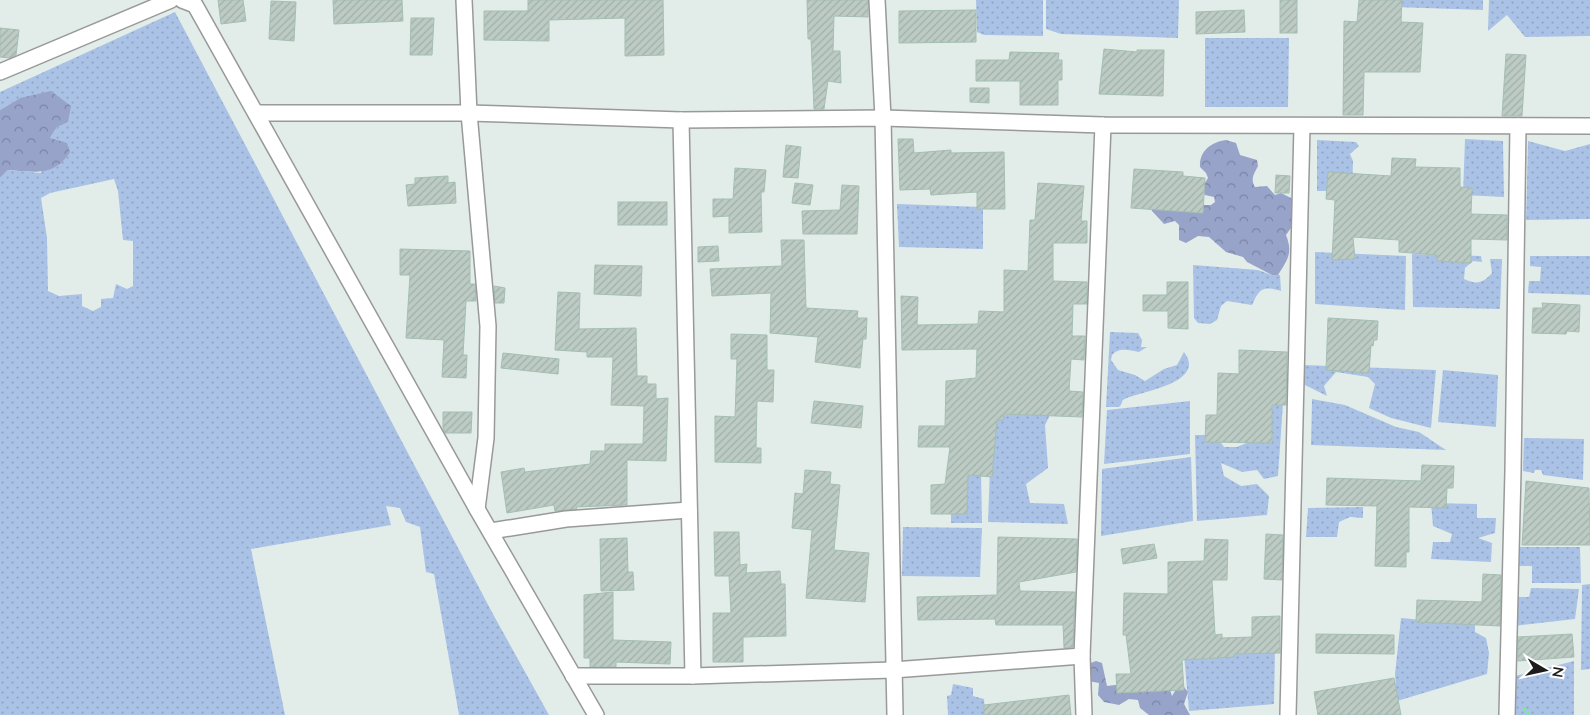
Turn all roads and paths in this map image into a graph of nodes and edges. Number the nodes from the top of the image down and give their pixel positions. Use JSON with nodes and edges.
{"nodes":[{"id":1,"x":171,"y":0,"type":"edge"},
{"id":2,"x":182,"y":0,"type":"edge"},
{"id":3,"x":464,"y":0,"type":"edge"},
{"id":4,"x":878,"y":0,"type":"edge"},
{"id":5,"x":0,"y":72,"type":"edge"},
{"id":6,"x":256,"y":113,"type":"junction"},
{"id":7,"x":469,"y":113,"type":"junction"},
{"id":8,"x":883,"y":118,"type":"junction"},
{"id":9,"x":681,"y":120,"type":"junction"},
{"id":10,"x":1103,"y":125,"type":"junction"},
{"id":11,"x":1302,"y":126,"type":"junction"},
{"id":12,"x":1518,"y":126,"type":"junction"},
{"id":13,"x":1590,"y":126,"type":"edge"},
{"id":14,"x":477,"y":509,"type":"junction"},
{"id":15,"x":689,"y":510,"type":"junction"},
{"id":16,"x":491,"y":531,"type":"junction"},
{"id":17,"x":1082,"y":656,"type":"junction"},
{"id":18,"x":892,"y":670,"type":"junction"},
{"id":19,"x":574,"y":676,"type":"junction"},
{"id":20,"x":692,"y":676,"type":"junction"},
{"id":21,"x":596,"y":715,"type":"edge"},
{"id":22,"x":895,"y":715,"type":"edge"},
{"id":23,"x":1084,"y":715,"type":"edge"},
{"id":24,"x":1288,"y":715,"type":"edge"},
{"id":25,"x":1507,"y":715,"type":"edge"}],
"edges":[{"from":1,"to":5,"type":"street"},
{"from":2,"to":6,"type":"street"},
{"from":3,"to":7,"type":"street"},
{"from":4,"to":8,"type":"street"},
{"from":6,"to":7,"type":"street"},
{"from":6,"to":14,"type":"street"},
{"from":7,"to":9,"type":"street"},
{"from":7,"to":14,"type":"street"},
{"from":8,"to":9,"type":"street"},
{"from":8,"to":10,"type":"street"},
{"from":8,"to":18,"type":"street"},
{"from":9,"to":15,"type":"street"},
{"from":10,"to":11,"type":"street"},
{"from":10,"to":17,"type":"street"},
{"from":11,"to":12,"type":"street"},
{"from":11,"to":24,"type":"street"},
{"from":12,"to":13,"type":"street"},
{"from":12,"to":25,"type":"street"},
{"from":14,"to":16,"type":"street"},
{"from":15,"to":16,"type":"street"},
{"from":15,"to":20,"type":"street"},
{"from":16,"to":19,"type":"street"},
{"from":17,"to":18,"type":"street"},
{"from":17,"to":23,"type":"street"},
{"from":18,"to":20,"type":"street"},
{"from":18,"to":22,"type":"street"},
{"from":19,"to":20,"type":"street"},
{"from":19,"to":21,"type":"street"}]}
